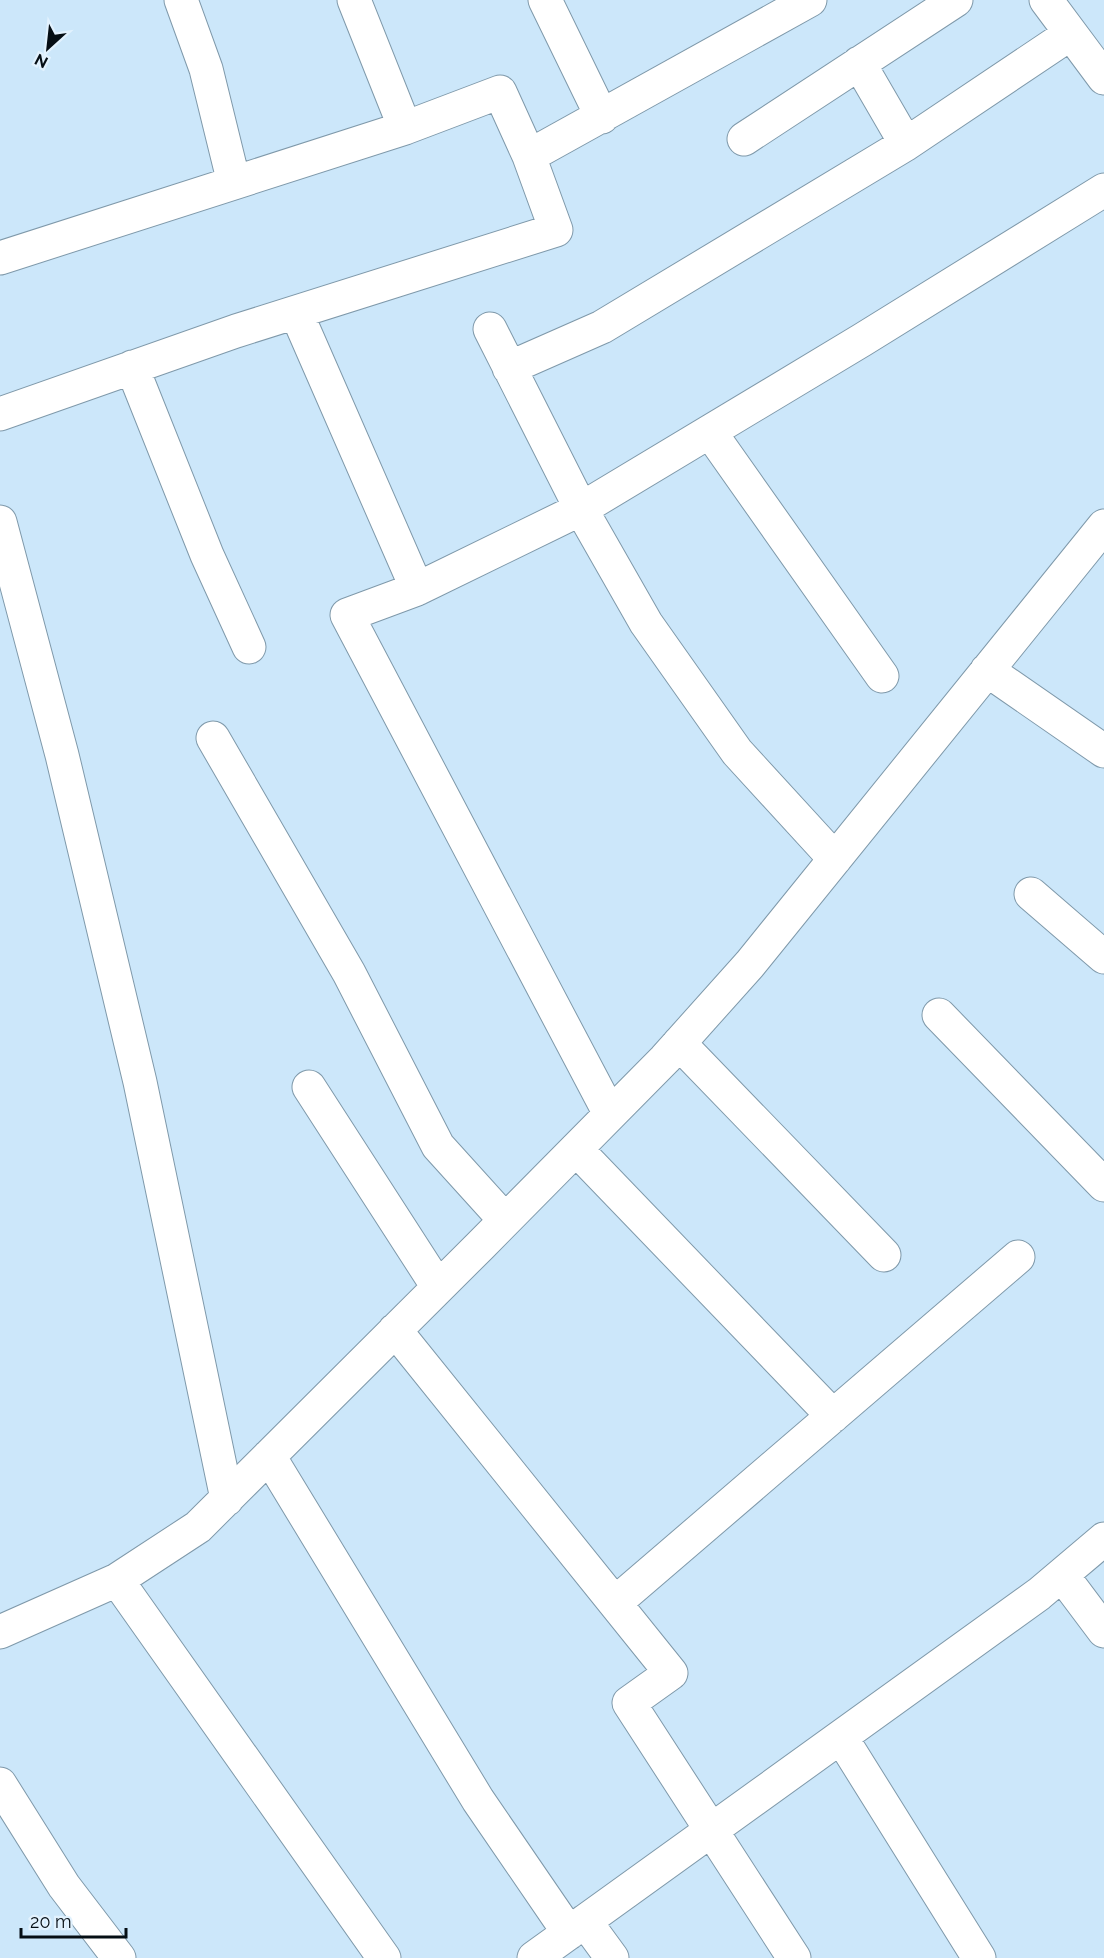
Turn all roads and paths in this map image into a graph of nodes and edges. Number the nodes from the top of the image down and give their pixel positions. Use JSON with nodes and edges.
{"nodes":[{"id":1,"x":182,"y":0,"type":"edge"},
{"id":2,"x":354,"y":0,"type":"edge"},
{"id":3,"x":545,"y":0,"type":"edge"},
{"id":4,"x":810,"y":0,"type":"edge"},
{"id":5,"x":956,"y":0,"type":"edge"},
{"id":6,"x":1046,"y":0,"type":"edge"},
{"id":7,"x":1070,"y":34,"type":"junction"},
{"id":8,"x":859,"y":63,"type":"junction"},
{"id":9,"x":1104,"y":78,"type":"edge"},
{"id":10,"x":602,"y":117,"type":"junction"},
{"id":11,"x":405,"y":128,"type":"junction"},
{"id":12,"x":744,"y":139,"type":"dead end"},
{"id":13,"x":906,"y":144,"type":"junction"},
{"id":14,"x":529,"y":156,"type":"junction"},
{"id":15,"x":234,"y":183,"type":"junction"},
{"id":16,"x":1104,"y":190,"type":"edge"},
{"id":17,"x":0,"y":258,"type":"edge"},
{"id":18,"x":296,"y":312,"type":"junction"},
{"id":19,"x":490,"y":329,"type":"dead end"},
{"id":20,"x":132,"y":367,"type":"junction"},
{"id":21,"x":509,"y":368,"type":"junction"},
{"id":22,"x":0,"y":414,"type":"edge"},
{"id":23,"x":710,"y":432,"type":"junction"},
{"id":24,"x":581,"y":509,"type":"junction"},
{"id":25,"x":0,"y":522,"type":"edge"},
{"id":26,"x":1104,"y":526,"type":"edge"},
{"id":27,"x":417,"y":589,"type":"junction"},
{"id":28,"x":249,"y":647,"type":"dead end"},
{"id":29,"x":987,"y":670,"type":"junction"},
{"id":30,"x":882,"y":676,"type":"dead end"},
{"id":31,"x":213,"y":738,"type":"dead end"},
{"id":32,"x":1104,"y":751,"type":"edge"},
{"id":33,"x":835,"y":859,"type":"junction"},
{"id":34,"x":1031,"y":894,"type":"dead end"},
{"id":35,"x":1104,"y":957,"type":"edge"},
{"id":36,"x":939,"y":1015,"type":"dead end"},
{"id":37,"x":679,"y":1043,"type":"junction"},
{"id":38,"x":309,"y":1088,"type":"dead end"},
{"id":39,"x":610,"y":1114,"type":"junction"},
{"id":40,"x":576,"y":1149,"type":"junction"},
{"id":41,"x":1104,"y":1185,"type":"edge"},
{"id":42,"x":505,"y":1220,"type":"junction"},
{"id":43,"x":884,"y":1255,"type":"dead end"},
{"id":44,"x":1018,"y":1257,"type":"dead end"},
{"id":45,"x":438,"y":1287,"type":"junction"},
{"id":46,"x":395,"y":1330,"type":"junction"},
{"id":47,"x":833,"y":1416,"type":"junction"},
{"id":48,"x":269,"y":1456,"type":"junction"},
{"id":49,"x":226,"y":1499,"type":"junction"},
{"id":50,"x":1104,"y":1539,"type":"edge"},
{"id":51,"x":1062,"y":1575,"type":"junction"},
{"id":52,"x":117,"y":1580,"type":"junction"},
{"id":53,"x":615,"y":1603,"type":"junction"},
{"id":54,"x":1104,"y":1631,"type":"edge"},
{"id":55,"x":0,"y":1632,"type":"edge"},
{"id":56,"x":841,"y":1737,"type":"junction"},
{"id":57,"x":0,"y":1784,"type":"edge"},
{"id":58,"x":711,"y":1831,"type":"junction"},
{"id":59,"x":577,"y":1927,"type":"junction"},
{"id":60,"x":119,"y":1958,"type":"edge"},
{"id":61,"x":384,"y":1958,"type":"edge"},
{"id":62,"x":534,"y":1958,"type":"edge"},
{"id":63,"x":612,"y":1958,"type":"edge"},
{"id":64,"x":794,"y":1958,"type":"edge"},
{"id":65,"x":980,"y":1958,"type":"edge"}],
"edges":[{"from":1,"to":15,"type":"street"},
{"from":2,"to":11,"type":"street"},
{"from":3,"to":10,"type":"street"},
{"from":4,"to":10,"type":"street"},
{"from":5,"to":8,"type":"street"},
{"from":6,"to":7,"type":"street"},
{"from":7,"to":9,"type":"street"},
{"from":7,"to":13,"type":"street"},
{"from":8,"to":12,"type":"street"},
{"from":8,"to":13,"type":"street"},
{"from":10,"to":14,"type":"street"},
{"from":11,"to":14,"type":"street"},
{"from":11,"to":15,"type":"street"},
{"from":13,"to":21,"type":"street"},
{"from":14,"to":18,"type":"street"},
{"from":15,"to":17,"type":"street"},
{"from":16,"to":23,"type":"street"},
{"from":18,"to":20,"type":"street"},
{"from":18,"to":27,"type":"street"},
{"from":19,"to":21,"type":"street"},
{"from":20,"to":22,"type":"street"},
{"from":20,"to":28,"type":"street"},
{"from":21,"to":24,"type":"street"},
{"from":23,"to":24,"type":"street"},
{"from":23,"to":30,"type":"street"},
{"from":24,"to":27,"type":"street"},
{"from":24,"to":33,"type":"street"},
{"from":25,"to":49,"type":"street"},
{"from":26,"to":29,"type":"street"},
{"from":27,"to":39,"type":"street"},
{"from":29,"to":32,"type":"street"},
{"from":29,"to":33,"type":"street"},
{"from":31,"to":42,"type":"street"},
{"from":33,"to":37,"type":"street"},
{"from":34,"to":35,"type":"street"},
{"from":36,"to":41,"type":"street"},
{"from":37,"to":39,"type":"street"},
{"from":37,"to":43,"type":"street"},
{"from":38,"to":45,"type":"street"},
{"from":39,"to":40,"type":"street"},
{"from":40,"to":42,"type":"street"},
{"from":40,"to":47,"type":"street"},
{"from":42,"to":45,"type":"street"},
{"from":44,"to":47,"type":"street"},
{"from":45,"to":46,"type":"street"},
{"from":46,"to":48,"type":"street"},
{"from":46,"to":53,"type":"street"},
{"from":47,"to":53,"type":"street"},
{"from":48,"to":49,"type":"street"},
{"from":48,"to":59,"type":"street"},
{"from":49,"to":52,"type":"street"},
{"from":50,"to":51,"type":"street"},
{"from":51,"to":54,"type":"street"},
{"from":51,"to":56,"type":"street"},
{"from":52,"to":55,"type":"street"},
{"from":52,"to":61,"type":"street"},
{"from":53,"to":58,"type":"street"},
{"from":56,"to":58,"type":"street"},
{"from":56,"to":65,"type":"street"},
{"from":57,"to":60,"type":"street"},
{"from":58,"to":59,"type":"street"},
{"from":58,"to":64,"type":"street"},
{"from":59,"to":62,"type":"street"},
{"from":59,"to":63,"type":"street"}]}
